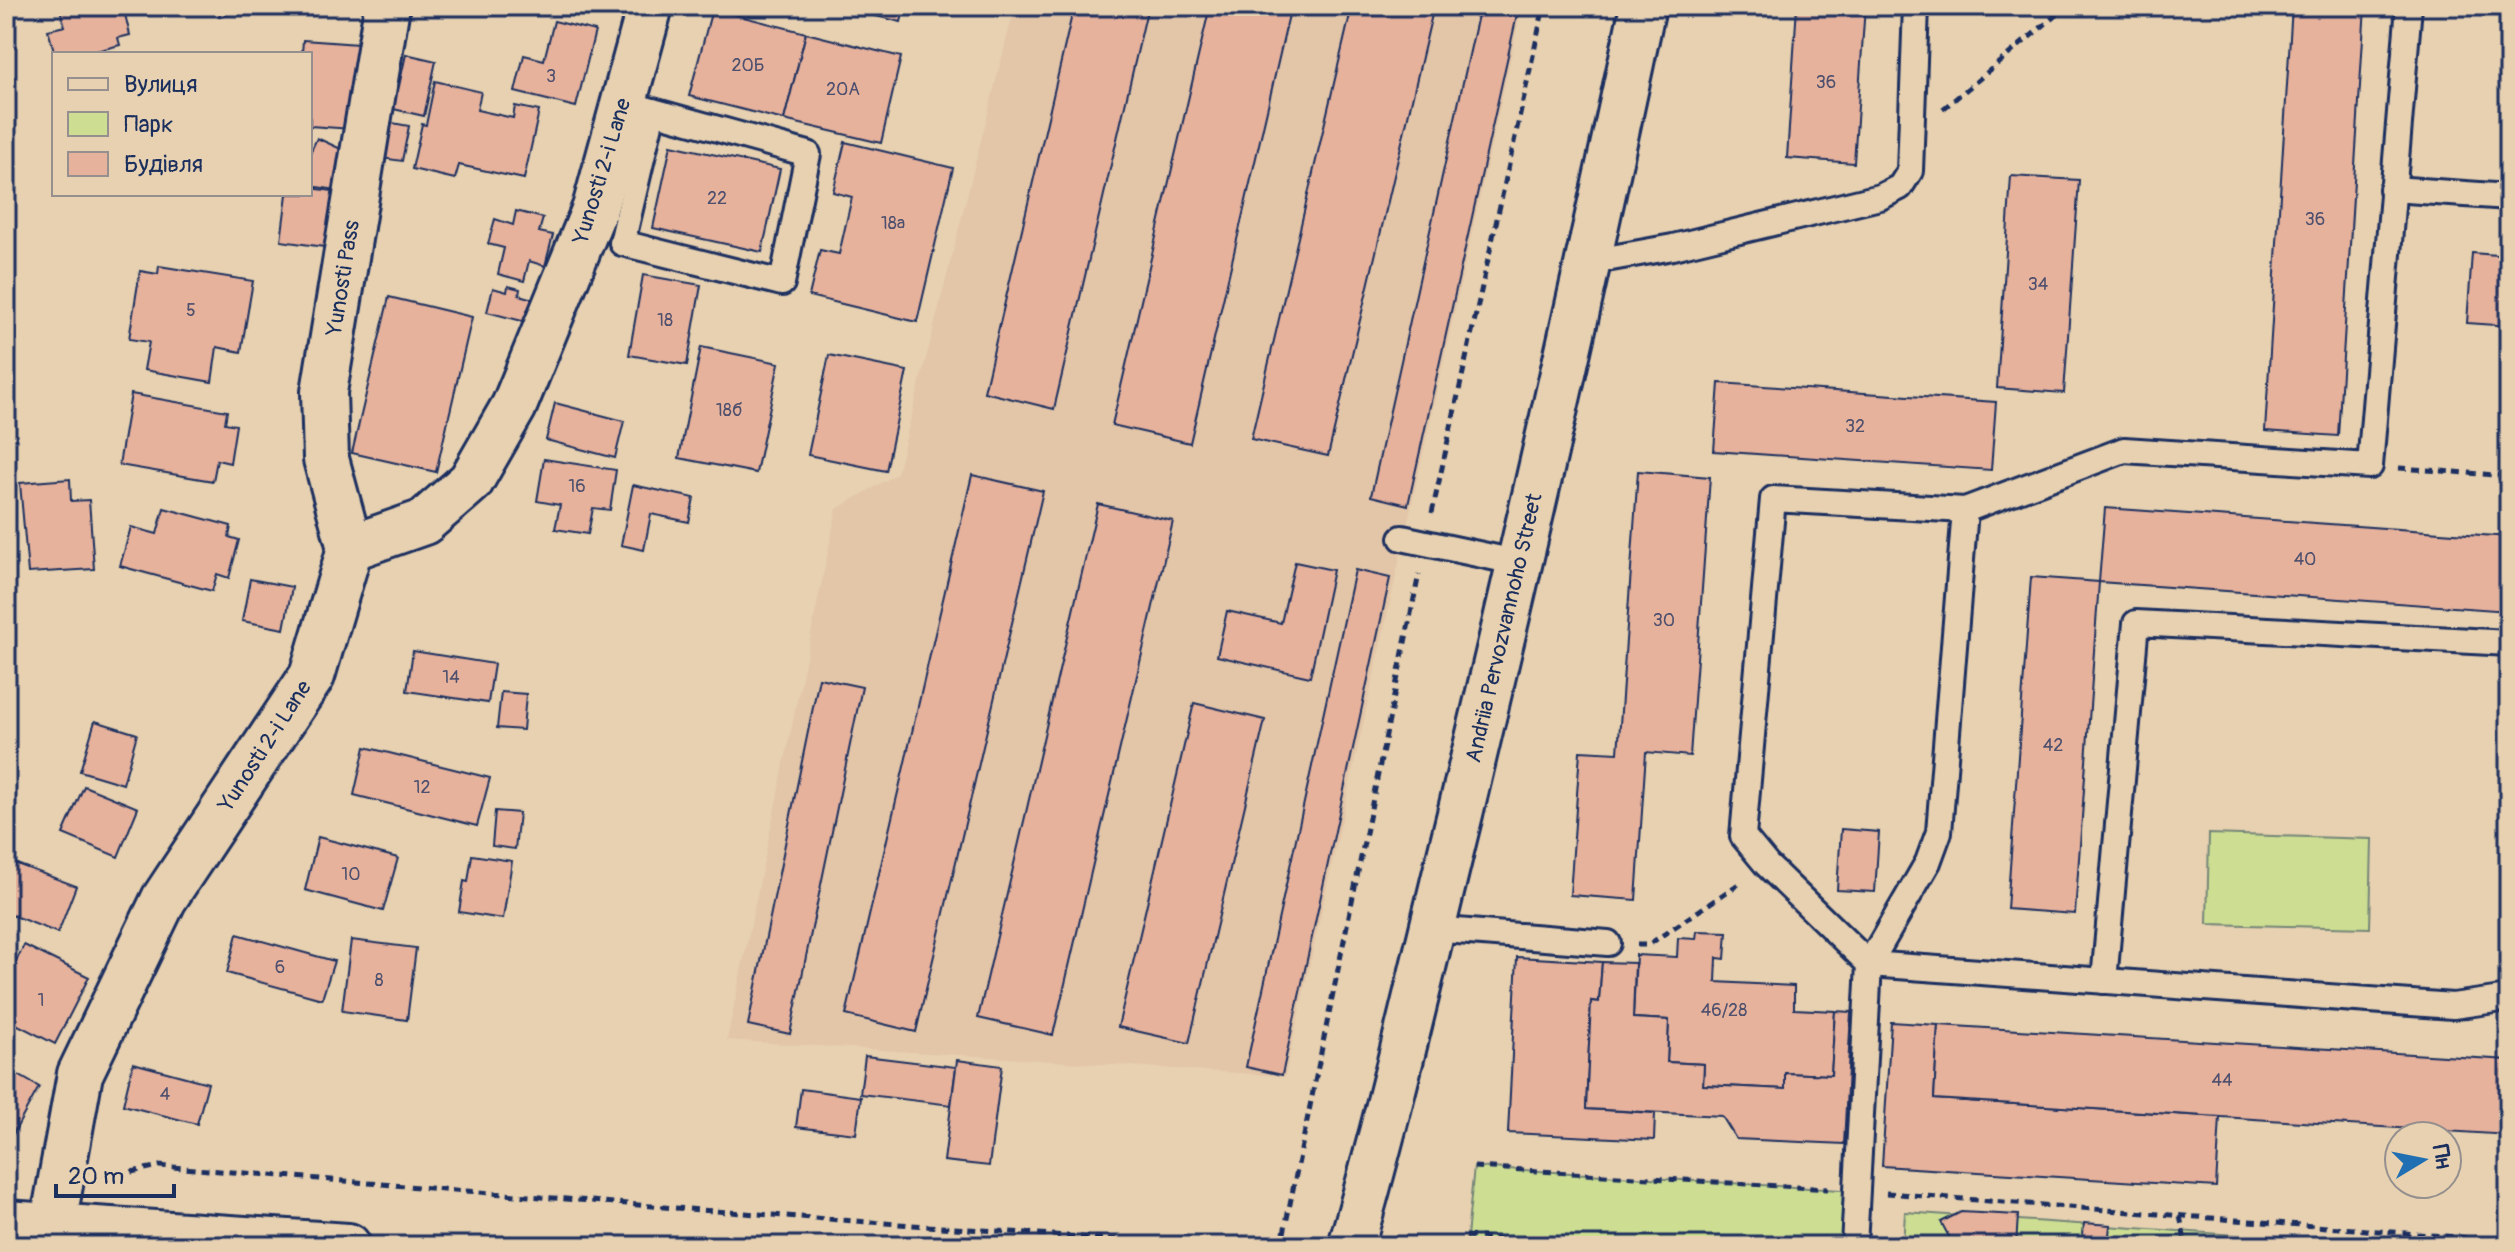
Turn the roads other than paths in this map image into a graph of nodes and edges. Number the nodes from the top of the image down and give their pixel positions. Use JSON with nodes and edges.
{"nodes":[{"id":1,"x":387,"y":6,"type":"edge"},
{"id":2,"x":650,"y":6,"type":"edge"},
{"id":3,"x":1643,"y":6,"type":"edge"},
{"id":4,"x":1916,"y":6,"type":"edge"},
{"id":5,"x":2409,"y":6,"type":"edge"},
{"id":6,"x":638,"y":107,"type":"junction"},
{"id":7,"x":2392,"y":189,"type":"junction"},
{"id":8,"x":2509,"y":197,"type":"edge"},
{"id":9,"x":1589,"y":262,"type":"junction"},
{"id":10,"x":1965,"y":510,"type":"junction"},
{"id":11,"x":1414,"y":540,"type":"road end"},
{"id":12,"x":350,"y":548,"type":"junction"},
{"id":13,"x":1520,"y":563,"type":"junction"},
{"id":14,"x":2509,"y":643,"type":"edge"},
{"id":15,"x":1432,"y":929,"type":"junction"},
{"id":16,"x":1608,"y":943,"type":"road end"},
{"id":17,"x":1869,"y":964,"type":"junction"},
{"id":18,"x":2104,"y":981,"type":"junction"},
{"id":19,"x":2509,"y":998,"type":"edge"},
{"id":20,"x":52,"y":1221,"type":"edge"},
{"id":21,"x":6,"y":1223,"type":"edge"},
{"id":22,"x":348,"y":1246,"type":"edge"},
{"id":23,"x":1351,"y":1246,"type":"edge"},
{"id":24,"x":1854,"y":1246,"type":"edge"}],
"edges":[{"from":1,"to":12,"type":"street","name":"Yunosti Pass"},
{"from":2,"to":6,"type":"street","name":"Yunosti 2-i Lane"},
{"from":3,"to":9,"type":"street","name":"Andriia Pervozvannoho Street"},
{"from":4,"to":9,"type":"lane"},
{"from":5,"to":7,"type":"lane"},
{"from":6,"to":6,"type":"lane"},
{"from":6,"to":12,"type":"street","name":"Yunosti 2-i Lane"},
{"from":7,"to":8,"type":"lane"},
{"from":7,"to":10,"type":"lane"},
{"from":9,"to":13,"type":"street","name":"Andriia Pervozvannoho Street"},
{"from":10,"to":17,"type":"lane"},
{"from":10,"to":17,"type":"lane"},
{"from":11,"to":13,"type":"lane"},
{"from":12,"to":20,"type":"street","name":"Yunosti 2-i Lane"},
{"from":13,"to":15,"type":"street","name":"Andriia Pervozvannoho Street"},
{"from":14,"to":18,"type":"lane"},
{"from":15,"to":16,"type":"lane"},
{"from":15,"to":23,"type":"street","name":"Andriia Pervozvannoho Street"},
{"from":17,"to":18,"type":"lane"},
{"from":17,"to":24,"type":"lane"},
{"from":18,"to":19,"type":"lane"},
{"from":20,"to":21,"type":"street"},
{"from":20,"to":22,"type":"street"}]}
